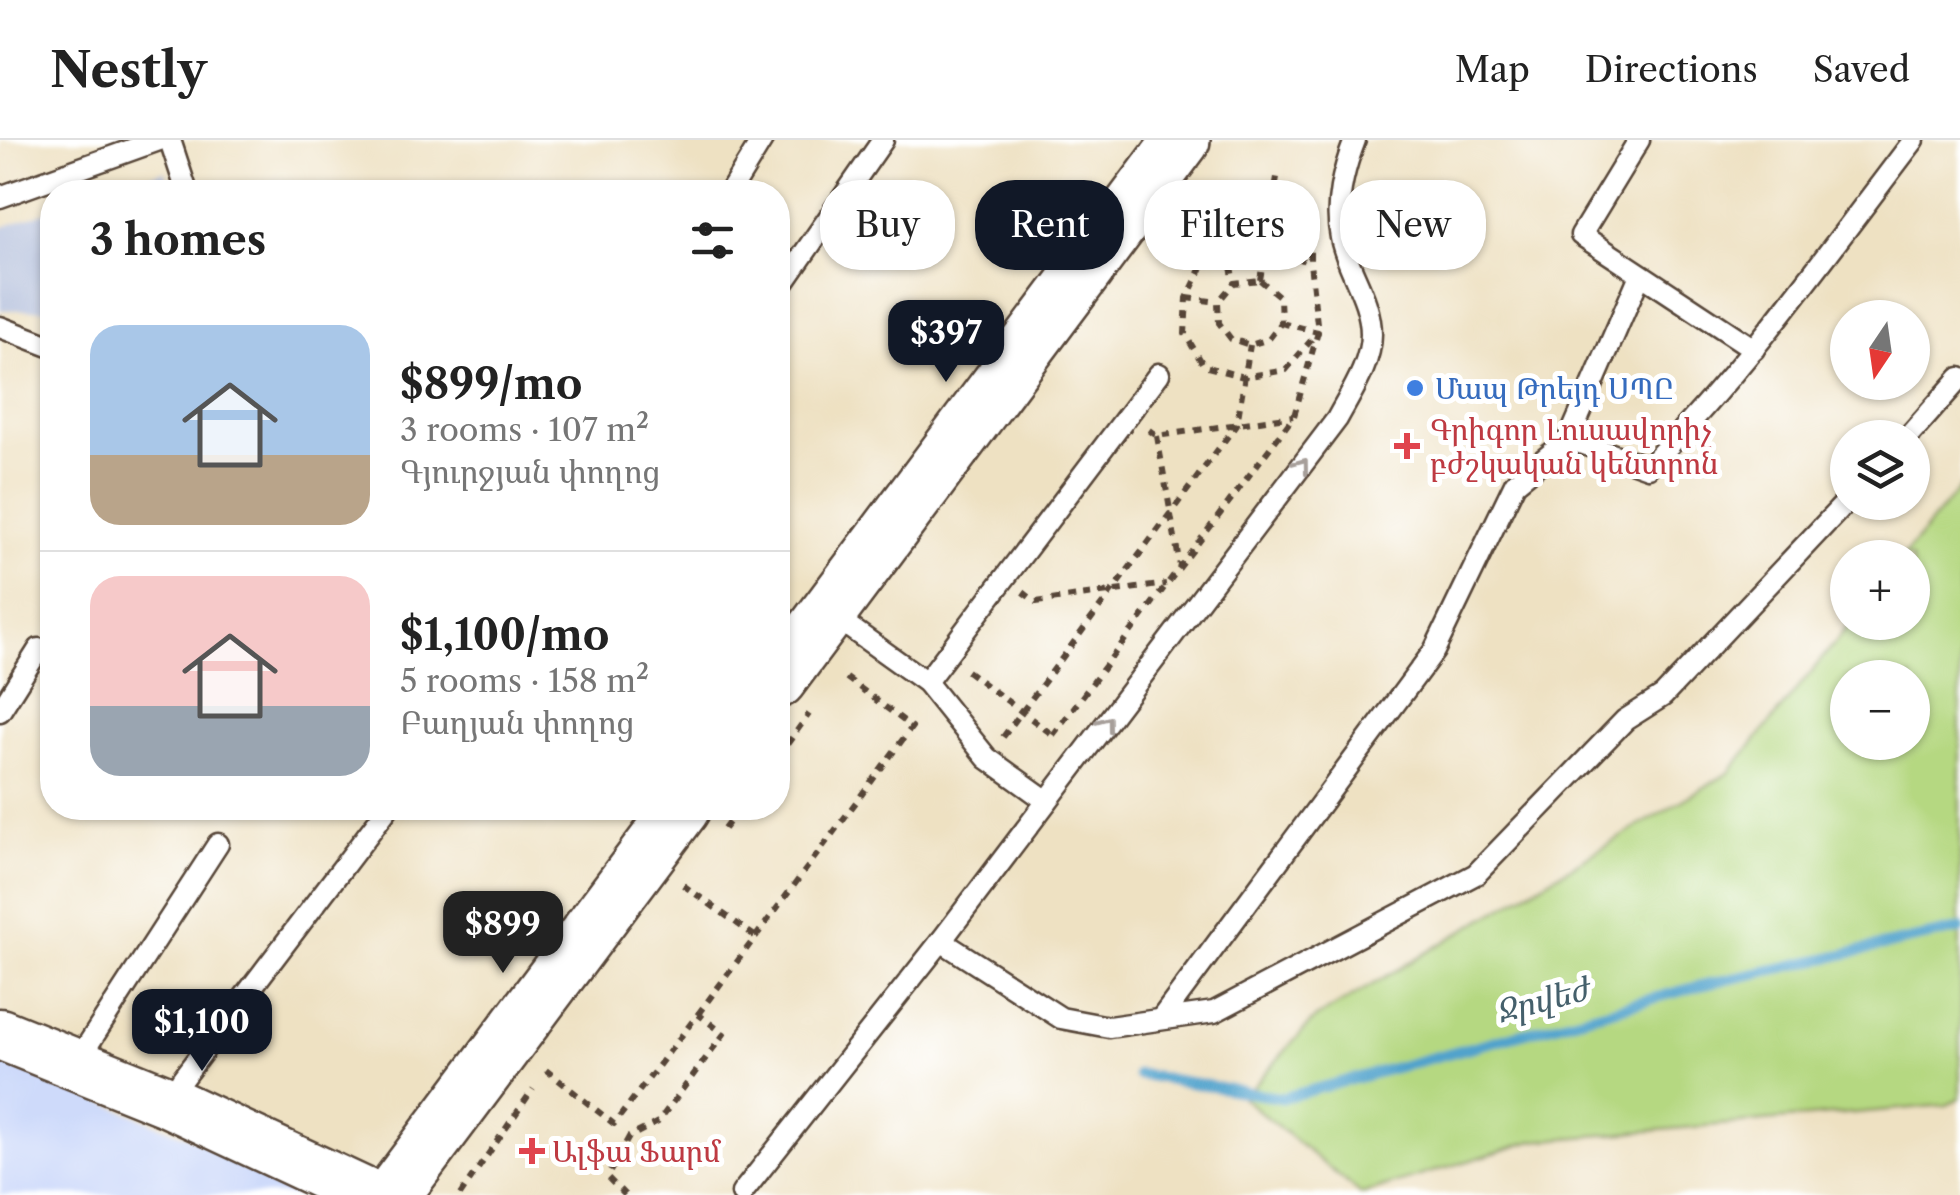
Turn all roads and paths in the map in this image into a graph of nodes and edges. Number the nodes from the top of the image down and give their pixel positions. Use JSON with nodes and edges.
{"nodes":[{"id":1,"x":159,"y":140,"type":"edge"},
{"id":2,"x":170,"y":140,"type":"edge"},
{"id":3,"x":762,"y":140,"type":"edge"},
{"id":4,"x":883,"y":140,"type":"edge"},
{"id":5,"x":1182,"y":140,"type":"edge"},
{"id":6,"x":1355,"y":140,"type":"edge"},
{"id":7,"x":1639,"y":140,"type":"edge"},
{"id":8,"x":1914,"y":140,"type":"edge"},
{"id":9,"x":1278,"y":170,"type":"dead end"},
{"id":10,"x":47,"y":180,"type":"edge"},
{"id":11,"x":184,"y":180,"type":"edge"},
{"id":12,"x":737,"y":180,"type":"edge"},
{"id":13,"x":1276,"y":180,"type":"edge"},
{"id":14,"x":40,"y":183,"type":"edge"},
{"id":15,"x":1339,"y":188,"type":"junction"},
{"id":16,"x":0,"y":197,"type":"edge"},
{"id":17,"x":1320,"y":198,"type":"edge"},
{"id":18,"x":1201,"y":270,"type":"edge"},
{"id":19,"x":1232,"y":270,"type":"edge"},
{"id":20,"x":1261,"y":270,"type":"edge"},
{"id":21,"x":1311,"y":270,"type":"edge"},
{"id":22,"x":790,"y":274,"type":"edge"},
{"id":23,"x":1640,"y":274,"type":"junction"},
{"id":24,"x":1260,"y":280,"type":"junction"},
{"id":25,"x":1234,"y":282,"type":"junction"},
{"id":26,"x":1187,"y":298,"type":"junction"},
{"id":27,"x":1218,"y":302,"type":"junction"},
{"id":28,"x":1282,"y":322,"type":"junction"},
{"id":29,"x":0,"y":327,"type":"edge"},
{"id":30,"x":1318,"y":332,"type":"junction"},
{"id":31,"x":40,"y":342,"type":"edge"},
{"id":32,"x":1250,"y":345,"type":"junction"},
{"id":33,"x":1754,"y":349,"type":"junction"},
{"id":34,"x":1159,"y":374,"type":"dead end"},
{"id":35,"x":1244,"y":378,"type":"junction"},
{"id":36,"x":1960,"y":378,"type":"edge"},
{"id":37,"x":1129,"y":415,"type":"junction"},
{"id":38,"x":1294,"y":416,"type":"junction"},
{"id":39,"x":1922,"y":420,"type":"edge"},
{"id":40,"x":1237,"y":424,"type":"junction"},
{"id":41,"x":1157,"y":436,"type":"junction"},
{"id":42,"x":1568,"y":439,"type":"junction"},
{"id":43,"x":1170,"y":513,"type":"junction"},
{"id":44,"x":1830,"y":519,"type":"edge"},
{"id":45,"x":1180,"y":567,"type":"junction"},
{"id":46,"x":1005,"y":578,"type":"junction"},
{"id":47,"x":1167,"y":584,"type":"junction"},
{"id":48,"x":1112,"y":592,"type":"junction"},
{"id":49,"x":829,"y":612,"type":"junction"},
{"id":50,"x":39,"y":649,"type":"dead end"},
{"id":51,"x":946,"y":655,"type":"junction"},
{"id":52,"x":790,"y":664,"type":"edge"},
{"id":53,"x":840,"y":673,"type":"dead end"},
{"id":54,"x":926,"y":682,"type":"junction"},
{"id":55,"x":0,"y":711,"type":"edge"},
{"id":56,"x":1022,"y":712,"type":"junction"},
{"id":57,"x":1053,"y":735,"type":"junction"},
{"id":58,"x":1081,"y":756,"type":"junction"},
{"id":59,"x":987,"y":758,"type":"junction"},
{"id":60,"x":1047,"y":801,"type":"junction"},
{"id":61,"x":379,"y":820,"type":"edge"},
{"id":62,"x":673,"y":820,"type":"edge"},
{"id":63,"x":218,"y":844,"type":"dead end"},
{"id":64,"x":683,"y":885,"type":"dead end"},
{"id":65,"x":756,"y":937,"type":"junction"},
{"id":66,"x":941,"y":941,"type":"junction"},
{"id":67,"x":698,"y":1014,"type":"junction"},
{"id":68,"x":1161,"y":1020,"type":"junction"},
{"id":69,"x":0,"y":1034,"type":"edge"},
{"id":70,"x":74,"y":1064,"type":"junction"},
{"id":71,"x":546,"y":1070,"type":"dead end"},
{"id":72,"x":169,"y":1102,"type":"junction"},
{"id":73,"x":742,"y":1193,"type":"edge"},
{"id":74,"x":368,"y":1195,"type":"edge"},
{"id":75,"x":392,"y":1195,"type":"edge"},
{"id":76,"x":625,"y":1195,"type":"edge"}],
"edges":[{"from":1,"to":10,"type":"lane"},
{"from":2,"to":11,"type":"lane"},
{"from":3,"to":12,"type":"lane"},
{"from":4,"to":22,"type":"lane"},
{"from":5,"to":49,"type":"main road"},
{"from":6,"to":15,"type":"lane"},
{"from":7,"to":23,"type":"lane"},
{"from":8,"to":33,"type":"lane"},
{"from":9,"to":13,"type":"path"},
{"from":14,"to":16,"type":"lane"},
{"from":15,"to":17,"type":"path"},
{"from":58,"to":15,"type":"lane","one_way":true},
{"from":18,"to":26,"type":"path"},
{"from":19,"to":25,"type":"path"},
{"from":20,"to":24,"type":"path"},
{"from":21,"to":30,"type":"path"},
{"from":23,"to":33,"type":"lane"},
{"from":23,"to":42,"type":"lane"},
{"from":24,"to":25,"type":"path"},
{"from":24,"to":28,"type":"path"},
{"from":25,"to":27,"type":"path"},
{"from":26,"to":27,"type":"path"},
{"from":26,"to":35,"type":"path"},
{"from":27,"to":32,"type":"path"},
{"from":28,"to":30,"type":"path"},
{"from":28,"to":32,"type":"path"},
{"from":29,"to":31,"type":"lane"},
{"from":30,"to":35,"type":"path"},
{"from":30,"to":38,"type":"path"},
{"from":32,"to":35,"type":"path"},
{"from":33,"to":42,"type":"lane"},
{"from":34,"to":37,"type":"lane"},
{"from":35,"to":40,"type":"path"},
{"from":36,"to":39,"type":"lane"},
{"from":37,"to":41,"type":"path"},
{"from":37,"to":46,"type":"lane"},
{"from":38,"to":40,"type":"path"},
{"from":38,"to":45,"type":"path"},
{"from":40,"to":41,"type":"path"},
{"from":40,"to":43,"type":"path"},
{"from":41,"to":43,"type":"path"},
{"from":42,"to":68,"type":"lane"},
{"from":43,"to":45,"type":"path"},
{"from":43,"to":48,"type":"path"},
{"from":44,"to":68,"type":"lane"},
{"from":45,"to":47,"type":"path"},
{"from":46,"to":48,"type":"path"},
{"from":46,"to":51,"type":"lane"},
{"from":47,"to":48,"type":"path"},
{"from":47,"to":57,"type":"path"},
{"from":48,"to":56,"type":"path"},
{"from":49,"to":52,"type":"main road"},
{"from":49,"to":54,"type":"lane"},
{"from":50,"to":55,"type":"lane"},
{"from":51,"to":54,"type":"lane"},
{"from":51,"to":56,"type":"path"},
{"from":53,"to":65,"type":"path"},
{"from":54,"to":59,"type":"lane"},
{"from":56,"to":57,"type":"path"},
{"from":56,"to":59,"type":"path"},
{"from":57,"to":58,"type":"path"},
{"from":58,"to":60,"type":"lane"},
{"from":59,"to":60,"type":"lane"},
{"from":60,"to":66,"type":"lane"},
{"from":61,"to":72,"type":"lane"},
{"from":62,"to":75,"type":"main road"},
{"from":63,"to":70,"type":"lane"},
{"from":64,"to":65,"type":"path"},
{"from":65,"to":67,"type":"path"},
{"from":66,"to":68,"type":"lane"},
{"from":66,"to":73,"type":"lane"},
{"from":67,"to":71,"type":"path"},
{"from":67,"to":76,"type":"path"},
{"from":69,"to":70,"type":"street"},
{"from":70,"to":72,"type":"street"},
{"from":72,"to":74,"type":"street"}]}
